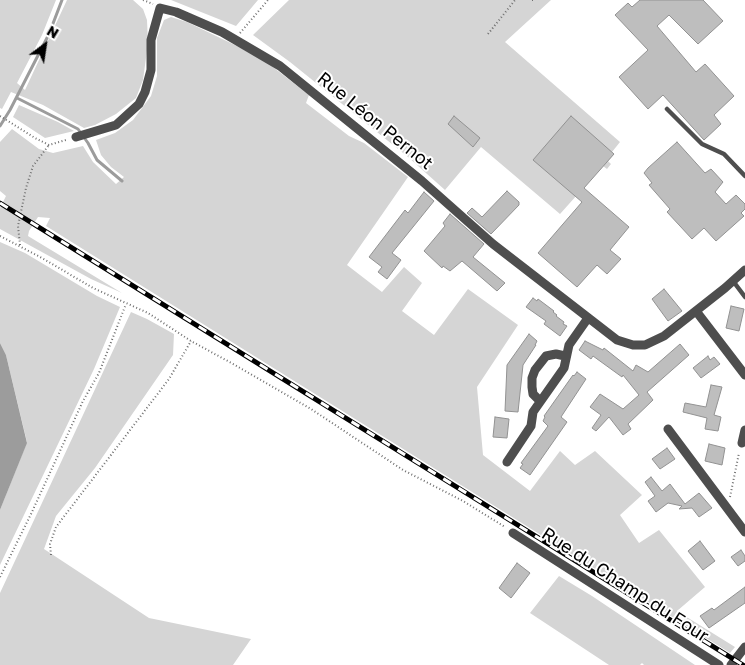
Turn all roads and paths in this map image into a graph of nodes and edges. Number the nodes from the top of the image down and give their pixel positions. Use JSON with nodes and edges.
{"nodes":[{"id":1,"x":268,"y":0,"type":"edge"},
{"id":2,"x":515,"y":0,"type":"edge"},
{"id":3,"x":488,"y":34,"type":"dead end"},
{"id":4,"x":236,"y":39,"type":"junction"},
{"id":5,"x":667,"y":109,"type":"dead end"},
{"id":6,"x":0,"y":116,"type":"edge"},
{"id":7,"x":76,"y":137,"type":"joint"},
{"id":8,"x":49,"y":145,"type":"junction"},
{"id":9,"x":745,"y":176,"type":"edge"},
{"id":10,"x":0,"y":236,"type":"edge"},
{"id":11,"x":21,"y":246,"type":"junction"},
{"id":12,"x":745,"y":270,"type":"edge"},
{"id":13,"x":733,"y":281,"type":"junction"},
{"id":14,"x":745,"y":297,"type":"edge"},
{"id":15,"x":126,"y":304,"type":"junction"},
{"id":16,"x":696,"y":311,"type":"junction"},
{"id":17,"x":588,"y":318,"type":"junction"},
{"id":18,"x":191,"y":341,"type":"junction"},
{"id":19,"x":565,"y":356,"type":"junction"},
{"id":20,"x":745,"y":375,"type":"edge"},
{"id":21,"x":540,"y":401,"type":"junction"},
{"id":22,"x":668,"y":429,"type":"dead end"},
{"id":23,"x":745,"y":430,"type":"edge"},
{"id":24,"x":742,"y":443,"type":"joint"},
{"id":25,"x":506,"y":462,"type":"dead end"},
{"id":26,"x":726,"y":506,"type":"junction"},
{"id":27,"x":513,"y":532,"type":"joint"},
{"id":28,"x":745,"y":532,"type":"edge"},
{"id":29,"x":51,"y":555,"type":"dead end"},
{"id":30,"x":0,"y":577,"type":"edge"},
{"id":31,"x":745,"y":647,"type":"edge"},
{"id":32,"x":718,"y":665,"type":"edge"},
{"id":33,"x":731,"y":665,"type":"edge"}],
"edges":[{"from":1,"to":4,"type":"path"},
{"from":2,"to":3,"type":"path"},
{"from":4,"to":7,"type":"street","name":"Rue Léon Pernot"},
{"from":4,"to":17,"type":"street","name":"Rue Léon Pernot"},
{"from":5,"to":9,"type":"lane"},
{"from":6,"to":8,"type":"path"},
{"from":7,"to":8,"type":"path"},
{"from":8,"to":11,"type":"path"},
{"from":10,"to":11,"type":"path"},
{"from":11,"to":15,"type":"path"},
{"from":12,"to":13,"type":"street","name":"Rue Léon Pernot"},
{"from":13,"to":14,"type":"lane"},
{"from":13,"to":16,"type":"street","name":"Rue Léon Pernot"},
{"from":15,"to":18,"type":"path"},
{"from":15,"to":30,"type":"path"},
{"from":16,"to":17,"type":"street","name":"Rue Léon Pernot"},
{"from":16,"to":20,"type":"street"},
{"from":17,"to":19,"type":"street"},
{"from":18,"to":27,"type":"path"},
{"from":18,"to":29,"type":"path"},
{"from":19,"to":21,"type":"street"},
{"from":19,"to":21,"type":"street"},
{"from":21,"to":25,"type":"street"},
{"from":22,"to":26,"type":"street"},
{"from":23,"to":24,"type":"street"},
{"from":24,"to":26,"type":"path"},
{"from":26,"to":28,"type":"street"},
{"from":27,"to":32,"type":"street","name":"Rue du Champ du Four"},
{"from":31,"to":33,"type":"street"}]}
